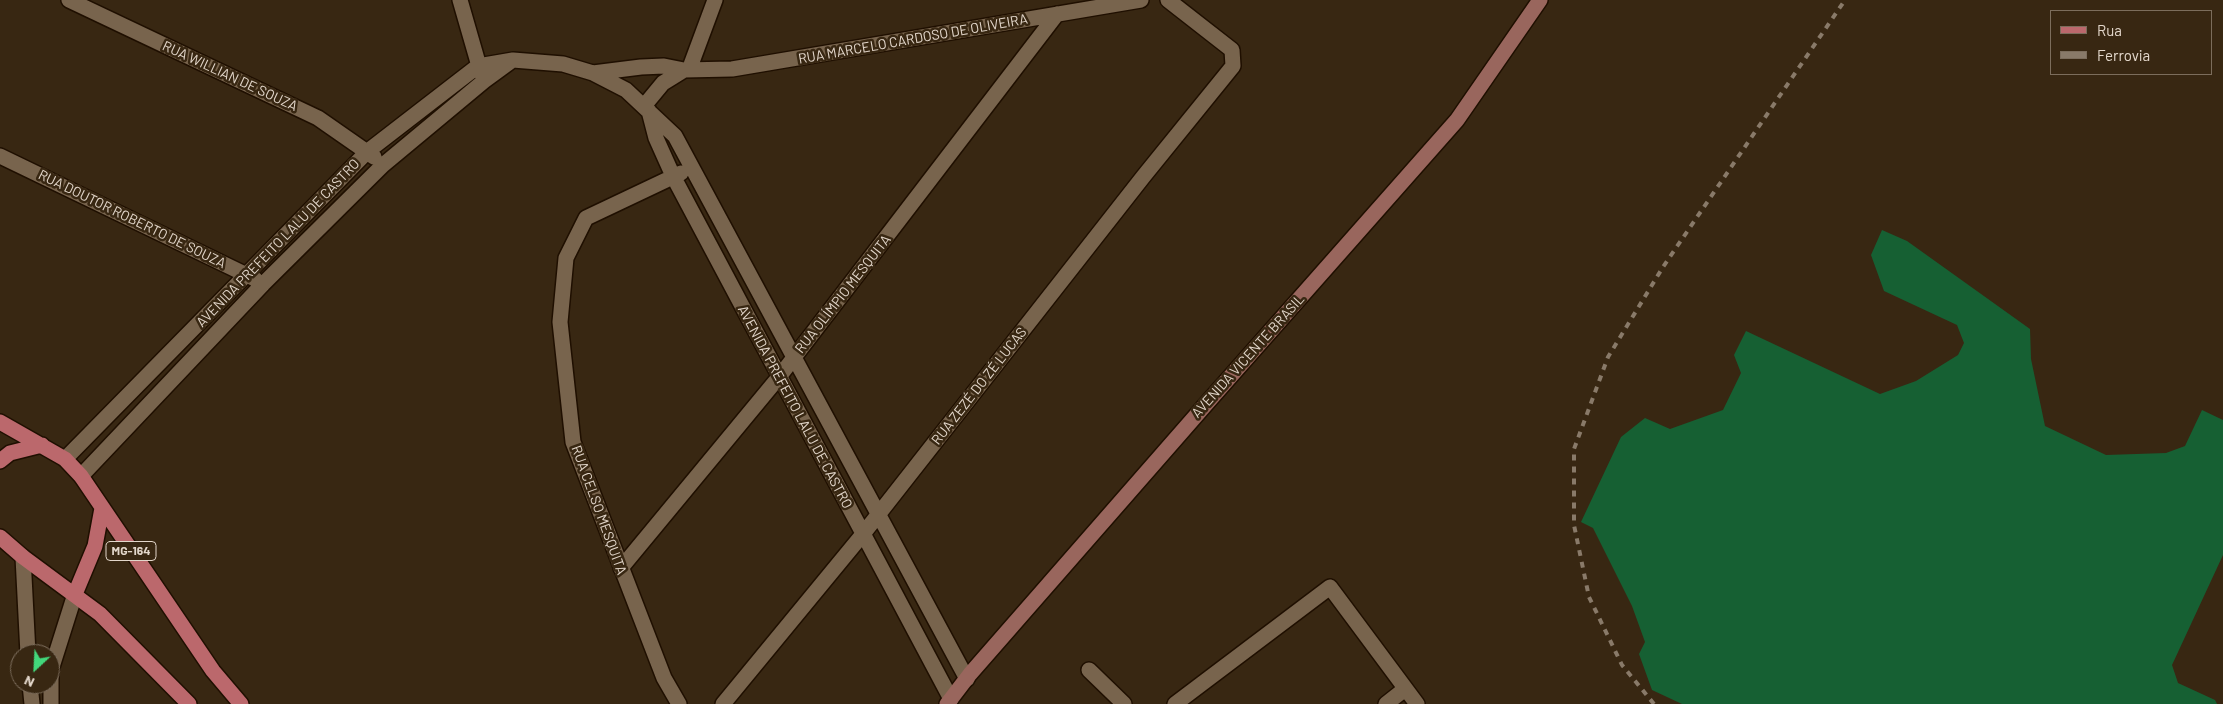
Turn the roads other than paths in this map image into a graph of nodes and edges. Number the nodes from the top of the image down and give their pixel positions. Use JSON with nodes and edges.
{"nodes":[{"id":1,"x":68,"y":0,"type":"edge"},
{"id":2,"x":460,"y":0,"type":"edge"},
{"id":3,"x":715,"y":0,"type":"edge"},
{"id":4,"x":1140,"y":0,"type":"edge"},
{"id":5,"x":1168,"y":0,"type":"edge"},
{"id":6,"x":1540,"y":0,"type":"edge"},
{"id":7,"x":1057,"y":14,"type":"junction"},
{"id":8,"x":513,"y":60,"type":"junction"},
{"id":9,"x":478,"y":66,"type":"junction"},
{"id":10,"x":686,"y":70,"type":"junction"},
{"id":11,"x":594,"y":73,"type":"junction"},
{"id":12,"x":484,"y":80,"type":"junction"},
{"id":13,"x":646,"y":109,"type":"junction"},
{"id":14,"x":368,"y":151,"type":"junction"},
{"id":15,"x":0,"y":156,"type":"edge"},
{"id":16,"x":382,"y":165,"type":"junction"},
{"id":17,"x":692,"y":168,"type":"junction"},
{"id":18,"x":673,"y":176,"type":"junction"},
{"id":19,"x":248,"y":274,"type":"junction"},
{"id":20,"x":263,"y":284,"type":"junction"},
{"id":21,"x":794,"y":357,"type":"junction"},
{"id":22,"x":779,"y":377,"type":"junction"},
{"id":23,"x":0,"y":422,"type":"edge"},
{"id":24,"x":42,"y":445,"type":"junction"},
{"id":25,"x":65,"y":459,"type":"junction"},
{"id":26,"x":0,"y":460,"type":"edge"},
{"id":27,"x":81,"y":476,"type":"junction"},
{"id":28,"x":102,"y":508,"type":"junction"},
{"id":29,"x":879,"y":515,"type":"junction"},
{"id":30,"x":863,"y":534,"type":"junction"},
{"id":31,"x":0,"y":537,"type":"edge"},
{"id":32,"x":23,"y":557,"type":"junction"},
{"id":33,"x":621,"y":568,"type":"junction"},
{"id":34,"x":75,"y":594,"type":"junction"},
{"id":35,"x":27,"y":644,"type":"edge"},
{"id":36,"x":1089,"y":670,"type":"dead end"},
{"id":37,"x":967,"y":679,"type":"junction"},
{"id":38,"x":1405,"y":689,"type":"junction"},
{"id":39,"x":949,"y":702,"type":"edge"},
{"id":40,"x":51,"y":704,"type":"edge"},
{"id":41,"x":189,"y":704,"type":"edge"},
{"id":42,"x":241,"y":704,"type":"edge"},
{"id":43,"x":679,"y":704,"type":"edge"},
{"id":44,"x":723,"y":704,"type":"edge"},
{"id":45,"x":1124,"y":704,"type":"edge"},
{"id":46,"x":1175,"y":704,"type":"edge"},
{"id":47,"x":1386,"y":704,"type":"edge"},
{"id":48,"x":1417,"y":704,"type":"edge"}],
"edges":[{"from":1,"to":14,"type":"street","name":"RUA WILLIAN DE SOUZA"},
{"from":2,"to":9,"type":"street"},
{"from":3,"to":10,"type":"street"},
{"from":4,"to":7,"type":"street","name":"RUA MARCELO CARDOSO DE OLIVEIRA"},
{"from":5,"to":29,"type":"street","name":"RUA ZEZÉ DO ZÉ LUCAS"},
{"from":6,"to":37,"type":"street","name":"AVENIDA VICENTE BRASIL"},
{"from":7,"to":10,"type":"street","name":"RUA MARCELO CARDOSO DE OLIVEIRA"},
{"from":7,"to":21,"type":"street","name":"RUA OLÍMPIO MESQUITA"},
{"from":8,"to":9,"type":"street","name":"AVENIDA PREFEITO LALU DE CASTRO"},
{"from":8,"to":11,"type":"street","name":"AVENIDA PREFEITO LALU DE CASTRO"},
{"from":8,"to":12,"type":"street","name":"AVENIDA PREFEITO LALU DE CASTRO"},
{"from":9,"to":12,"type":"street"},
{"from":9,"to":14,"type":"street","name":"AVENIDA PREFEITO LALU DE CASTRO"},
{"from":10,"to":11,"type":"street","name":"RUA MARCELO CARDOSO DE OLIVEIRA"},
{"from":10,"to":13,"type":"street"},
{"from":11,"to":13,"type":"street","name":"AVENIDA PREFEITO LALU DE CASTRO"},
{"from":12,"to":16,"type":"street","name":"AVENIDA PREFEITO LALU DE CASTRO"},
{"from":13,"to":17,"type":"street","name":"AVENIDA PREFEITO LALU DE CASTRO"},
{"from":13,"to":18,"type":"street","name":"AVENIDA PREFEITO LALU DE CASTRO"},
{"from":14,"to":16,"type":"street","name":"RUA WILLIAN DE SOUZA"},
{"from":14,"to":19,"type":"street","name":"AVENIDA PREFEITO LALU DE CASTRO"},
{"from":15,"to":19,"type":"street","name":"RUA DOUTOR ROBERTO DE SOUZA"},
{"from":16,"to":20,"type":"street","name":"AVENIDA PREFEITO LALU DE CASTRO"},
{"from":17,"to":18,"type":"street","name":"RUA CELSO MESQUITA"},
{"from":17,"to":21,"type":"street","name":"AVENIDA PREFEITO LALU DE CASTRO"},
{"from":18,"to":22,"type":"street","name":"AVENIDA PREFEITO LALU DE CASTRO"},
{"from":18,"to":33,"type":"street","name":"RUA CELSO MESQUITA"},
{"from":19,"to":20,"type":"street","name":"RUA DOUTOR ROBERTO DE SOUZA"},
{"from":19,"to":25,"type":"street","name":"AVENIDA PREFEITO LALU DE CASTRO"},
{"from":20,"to":27,"type":"street","name":"AVENIDA PREFEITO LALU DE CASTRO"},
{"from":21,"to":22,"type":"street","name":"RUA OLÍMPIO MESQUITA"},
{"from":21,"to":29,"type":"street","name":"AVENIDA PREFEITO LALU DE CASTRO"},
{"from":22,"to":30,"type":"street","name":"AVENIDA PREFEITO LALU DE CASTRO"},
{"from":22,"to":33,"type":"street","name":"RUA OLÍMPIO MESQUITA"},
{"from":23,"to":24,"type":"main road","number":"MG-164"},
{"from":24,"to":25,"type":"main road","number":"MG-164"},
{"from":24,"to":26,"type":"main road"},
{"from":25,"to":27,"type":"main road","number":"MG-164"},
{"from":27,"to":28,"type":"main road","number":"MG-164"},
{"from":28,"to":34,"type":"main road"},
{"from":28,"to":42,"type":"main road","number":"MG-164"},
{"from":29,"to":30,"type":"street","name":"RUA ZEZÉ DO ZÉ LUCAS"},
{"from":29,"to":37,"type":"street","name":"AVENIDA PREFEITO LALU DE CASTRO"},
{"from":30,"to":39,"type":"street","name":"AVENIDA PREFEITO LALU DE CASTRO"},
{"from":30,"to":44,"type":"street","name":"RUA ZEZÉ DO ZÉ LUCAS"},
{"from":31,"to":32,"type":"main road"},
{"from":32,"to":34,"type":"main road"},
{"from":32,"to":35,"type":"street"},
{"from":33,"to":43,"type":"street","name":"RUA CELSO MESQUITA"},
{"from":34,"to":40,"type":"street"},
{"from":34,"to":41,"type":"main road"},
{"from":36,"to":45,"type":"street"},
{"from":37,"to":39,"type":"street","name":"AVENIDA VICENTE BRASIL"},
{"from":38,"to":46,"type":"street"},
{"from":38,"to":47,"type":"street"},
{"from":38,"to":48,"type":"street"}]}
